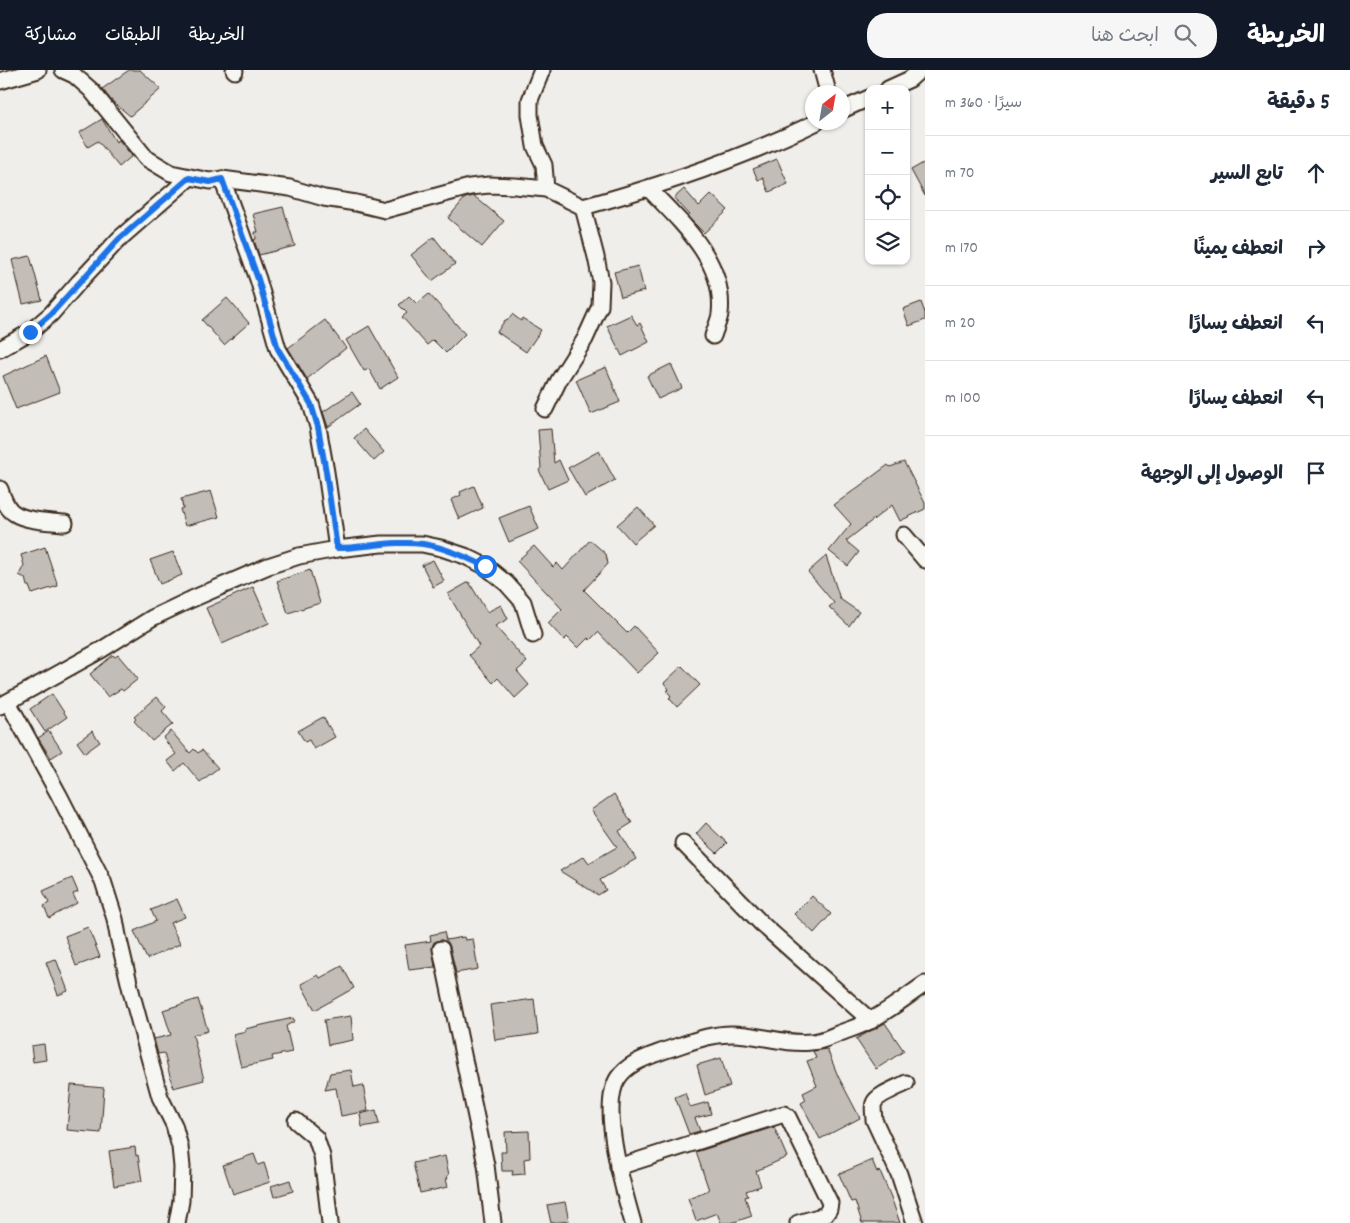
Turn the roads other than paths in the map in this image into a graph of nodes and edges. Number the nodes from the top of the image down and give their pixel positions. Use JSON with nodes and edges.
{"nodes":[{"id":1,"x":38,"y":70,"type":"edge"},
{"id":2,"x":63,"y":70,"type":"edge"},
{"id":3,"x":542,"y":70,"type":"edge"},
{"id":4,"x":822,"y":70,"type":"edge"},
{"id":5,"x":920,"y":70,"type":"edge"},
{"id":6,"x":0,"y":81,"type":"edge"},
{"id":7,"x":826,"y":85,"type":"edge"},
{"id":8,"x":896,"y":85,"type":"edge"},
{"id":9,"x":865,"y":100,"type":"edge"},
{"id":10,"x":850,"y":106,"type":"edge"},
{"id":11,"x":805,"y":128,"type":"edge"},
{"id":12,"x":189,"y":178,"type":"junction"},
{"id":13,"x":222,"y":179,"type":"junction"},
{"id":14,"x":546,"y":188,"type":"junction"},
{"id":15,"x":648,"y":189,"type":"junction"},
{"id":16,"x":583,"y":207,"type":"junction"},
{"id":17,"x":713,"y":336,"type":"dead end"},
{"id":18,"x":0,"y":349,"type":"edge"},
{"id":19,"x":545,"y":409,"type":"dead end"},
{"id":20,"x":0,"y":489,"type":"edge"},
{"id":21,"x":66,"y":523,"type":"dead end"},
{"id":22,"x":904,"y":535,"type":"dead end"},
{"id":23,"x":337,"y":548,"type":"junction"},
{"id":24,"x":925,"y":560,"type":"edge"},
{"id":25,"x":533,"y":636,"type":"dead end"},
{"id":26,"x":4,"y":704,"type":"edge"},
{"id":27,"x":683,"y":842,"type":"dead end"},
{"id":28,"x":441,"y":949,"type":"dead end"},
{"id":29,"x":925,"y":984,"type":"edge"},
{"id":30,"x":871,"y":1020,"type":"junction"},
{"id":31,"x":906,"y":1083,"type":"dead end"},
{"id":32,"x":296,"y":1121,"type":"dead end"},
{"id":33,"x":618,"y":1167,"type":"junction"},
{"id":34,"x":177,"y":1223,"type":"edge"},
{"id":35,"x":330,"y":1223,"type":"edge"},
{"id":36,"x":493,"y":1223,"type":"edge"},
{"id":37,"x":633,"y":1223,"type":"edge"},
{"id":38,"x":798,"y":1223,"type":"edge"},
{"id":39,"x":915,"y":1223,"type":"edge"}],
"edges":[{"from":1,"to":6,"type":"street"},
{"from":2,"to":12,"type":"street"},
{"from":3,"to":14,"type":"street"},
{"from":4,"to":7,"type":"street"},
{"from":5,"to":8,"type":"street"},
{"from":9,"to":10,"type":"street"},
{"from":11,"to":15,"type":"street"},
{"from":12,"to":13,"type":"street"},
{"from":12,"to":18,"type":"street"},
{"from":13,"to":14,"type":"street"},
{"from":13,"to":23,"type":"street"},
{"from":14,"to":16,"type":"street"},
{"from":15,"to":16,"type":"street"},
{"from":15,"to":17,"type":"street"},
{"from":16,"to":19,"type":"street"},
{"from":20,"to":21,"type":"street"},
{"from":22,"to":24,"type":"street"},
{"from":23,"to":25,"type":"street"},
{"from":23,"to":26,"type":"street"},
{"from":26,"to":34,"type":"street"},
{"from":27,"to":30,"type":"street"},
{"from":28,"to":36,"type":"street"},
{"from":29,"to":30,"type":"street"},
{"from":30,"to":33,"type":"street"},
{"from":31,"to":39,"type":"street"},
{"from":32,"to":35,"type":"street"},
{"from":33,"to":37,"type":"street"},
{"from":33,"to":38,"type":"street"}]}
